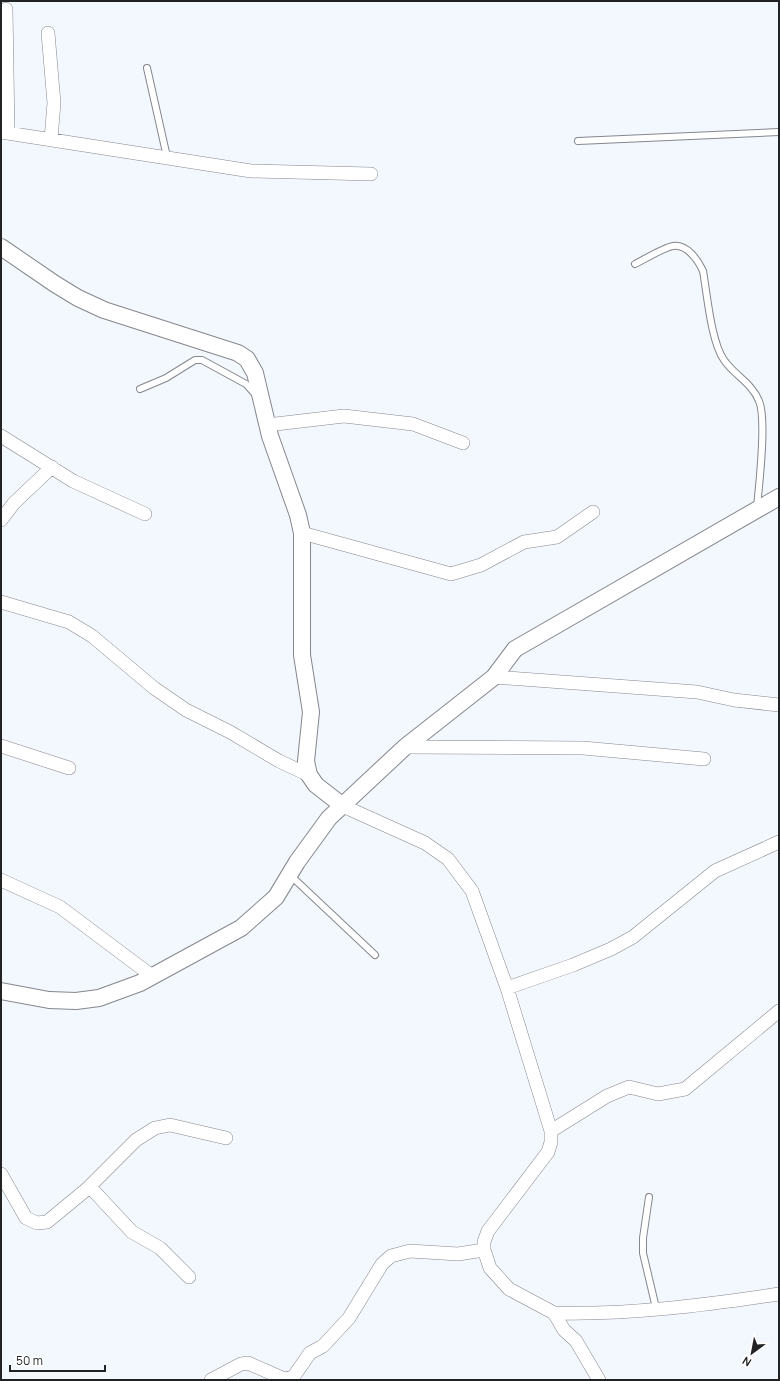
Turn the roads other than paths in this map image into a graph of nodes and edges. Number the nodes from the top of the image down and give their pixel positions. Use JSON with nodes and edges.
{"nodes":[{"id":1,"x":6,"y":9,"type":"dead end"},
{"id":2,"x":48,"y":33,"type":"dead end"},
{"id":3,"x":147,"y":68,"type":"dead end"},
{"id":4,"x":5,"y":132,"type":"edge"},
{"id":5,"x":779,"y":132,"type":"edge"},
{"id":6,"x":52,"y":139,"type":"junction"},
{"id":7,"x":578,"y":141,"type":"dead end"},
{"id":8,"x":167,"y":159,"type":"junction"},
{"id":9,"x":371,"y":174,"type":"dead end"},
{"id":10,"x":2,"y":249,"type":"edge"},
{"id":11,"x":635,"y":264,"type":"dead end"},
{"id":12,"x":140,"y":390,"type":"dead end"},
{"id":13,"x":262,"y":401,"type":"junction"},
{"id":14,"x":267,"y":425,"type":"junction"},
{"id":15,"x":1,"y":436,"type":"edge"},
{"id":16,"x":463,"y":443,"type":"dead end"},
{"id":17,"x":52,"y":467,"type":"junction"},
{"id":18,"x":779,"y":497,"type":"edge"},
{"id":19,"x":757,"y":509,"type":"junction"},
{"id":20,"x":593,"y":512,"type":"dead end"},
{"id":21,"x":145,"y":514,"type":"dead end"},
{"id":22,"x":1,"y":520,"type":"edge"},
{"id":23,"x":302,"y":533,"type":"junction"},
{"id":24,"x":1,"y":602,"type":"edge"},
{"id":25,"x":494,"y":677,"type":"junction"},
{"id":26,"x":779,"y":704,"type":"edge"},
{"id":27,"x":1,"y":746,"type":"edge"},
{"id":28,"x":405,"y":747,"type":"junction"},
{"id":29,"x":704,"y":759,"type":"dead end"},
{"id":30,"x":69,"y":768,"type":"dead end"},
{"id":31,"x":309,"y":775,"type":"junction"},
{"id":32,"x":343,"y":806,"type":"junction"},
{"id":33,"x":779,"y":842,"type":"edge"},
{"id":34,"x":290,"y":875,"type":"junction"},
{"id":35,"x":1,"y":880,"type":"edge"},
{"id":36,"x":375,"y":955,"type":"dead end"},
{"id":37,"x":152,"y":976,"type":"junction"},
{"id":38,"x":508,"y":988,"type":"junction"},
{"id":39,"x":1,"y":991,"type":"edge"},
{"id":40,"x":779,"y":1011,"type":"edge"},
{"id":41,"x":551,"y":1131,"type":"junction"},
{"id":42,"x":226,"y":1138,"type":"dead end"},
{"id":43,"x":1,"y":1174,"type":"edge"},
{"id":44,"x":90,"y":1187,"type":"junction"},
{"id":45,"x":649,"y":1197,"type":"dead end"},
{"id":46,"x":484,"y":1250,"type":"junction"},
{"id":47,"x":189,"y":1277,"type":"dead end"},
{"id":48,"x":779,"y":1294,"type":"edge"},
{"id":49,"x":656,"y":1308,"type":"junction"},
{"id":50,"x":554,"y":1314,"type":"junction"},
{"id":51,"x":211,"y":1380,"type":"edge"},
{"id":52,"x":599,"y":1380,"type":"edge"}],
"edges":[{"from":1,"to":4,"type":"street"},
{"from":2,"to":6,"type":"street"},
{"from":3,"to":8,"type":"lane"},
{"from":4,"to":6,"type":"street"},
{"from":5,"to":7,"type":"lane"},
{"from":6,"to":8,"type":"street"},
{"from":8,"to":9,"type":"street"},
{"from":10,"to":13,"type":"street"},
{"from":11,"to":19,"type":"lane"},
{"from":12,"to":13,"type":"lane"},
{"from":13,"to":14,"type":"street"},
{"from":14,"to":16,"type":"street"},
{"from":14,"to":23,"type":"street"},
{"from":15,"to":17,"type":"street"},
{"from":17,"to":21,"type":"street"},
{"from":17,"to":22,"type":"street"},
{"from":18,"to":19,"type":"street"},
{"from":19,"to":25,"type":"street"},
{"from":20,"to":23,"type":"street"},
{"from":23,"to":31,"type":"street"},
{"from":24,"to":31,"type":"street"},
{"from":25,"to":26,"type":"street"},
{"from":25,"to":28,"type":"street"},
{"from":27,"to":30,"type":"street"},
{"from":28,"to":29,"type":"street"},
{"from":28,"to":32,"type":"street"},
{"from":31,"to":32,"type":"street"},
{"from":32,"to":34,"type":"street"},
{"from":32,"to":38,"type":"street"},
{"from":33,"to":38,"type":"street"},
{"from":34,"to":36,"type":"lane"},
{"from":34,"to":37,"type":"street"},
{"from":35,"to":37,"type":"street"},
{"from":37,"to":39,"type":"street"},
{"from":38,"to":41,"type":"street"},
{"from":40,"to":41,"type":"street"},
{"from":41,"to":46,"type":"street"},
{"from":42,"to":44,"type":"street"},
{"from":43,"to":44,"type":"street"},
{"from":44,"to":47,"type":"street"},
{"from":45,"to":49,"type":"lane"},
{"from":46,"to":50,"type":"street"},
{"from":46,"to":51,"type":"street"},
{"from":48,"to":49,"type":"street"},
{"from":49,"to":50,"type":"street"},
{"from":50,"to":52,"type":"street"}]}
